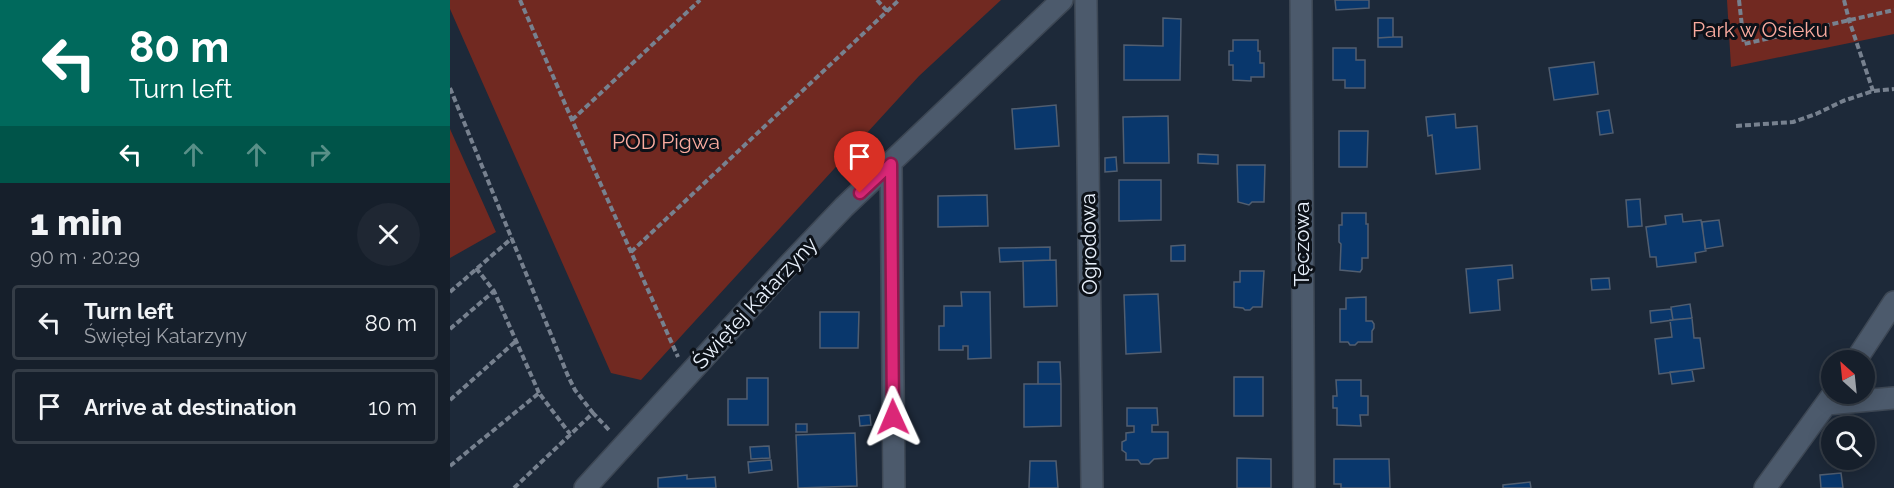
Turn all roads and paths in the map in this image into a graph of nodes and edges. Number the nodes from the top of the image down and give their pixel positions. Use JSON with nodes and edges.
{"nodes":[{"id":1,"x":520,"y":0,"type":"edge"},
{"id":2,"x":700,"y":0,"type":"edge"},
{"id":3,"x":877,"y":0,"type":"edge"},
{"id":4,"x":899,"y":0,"type":"edge"},
{"id":5,"x":1062,"y":0,"type":"edge"},
{"id":6,"x":1086,"y":0,"type":"edge"},
{"id":7,"x":1300,"y":0,"type":"edge"},
{"id":8,"x":1739,"y":0,"type":"edge"},
{"id":9,"x":1844,"y":0,"type":"edge"},
{"id":10,"x":1894,"y":10,"type":"edge"},
{"id":11,"x":887,"y":11,"type":"junction"},
{"id":12,"x":1849,"y":20,"type":"junction"},
{"id":13,"x":450,"y":88,"type":"edge"},
{"id":14,"x":1894,"y":89,"type":"edge"},
{"id":15,"x":1873,"y":91,"type":"junction"},
{"id":16,"x":572,"y":120,"type":"junction"},
{"id":17,"x":1736,"y":126,"type":"dead end"},
{"id":18,"x":891,"y":164,"type":"junction"},
{"id":19,"x":512,"y":238,"type":"junction"},
{"id":20,"x":631,"y":252,"type":"junction"},
{"id":21,"x":476,"y":268,"type":"junction"},
{"id":22,"x":494,"y":291,"type":"junction"},
{"id":23,"x":450,"y":292,"type":"edge"},
{"id":24,"x":1894,"y":302,"type":"edge"},
{"id":25,"x":450,"y":329,"type":"edge"},
{"id":26,"x":516,"y":341,"type":"junction"},
{"id":27,"x":1863,"y":350,"type":"edge"},
{"id":28,"x":687,"y":377,"type":"junction"},
{"id":29,"x":539,"y":393,"type":"junction"},
{"id":30,"x":1875,"y":398,"type":"edge"},
{"id":31,"x":1894,"y":398,"type":"edge"},
{"id":32,"x":450,"y":400,"type":"edge"},
{"id":33,"x":1827,"y":404,"type":"edge"},
{"id":34,"x":593,"y":413,"type":"junction"},
{"id":35,"x":570,"y":434,"type":"junction"},
{"id":36,"x":623,"y":446,"type":"junction"},
{"id":37,"x":450,"y":466,"type":"edge"},
{"id":38,"x":514,"y":488,"type":"edge"},
{"id":39,"x":585,"y":488,"type":"edge"},
{"id":40,"x":894,"y":488,"type":"edge"},
{"id":41,"x":1092,"y":488,"type":"edge"},
{"id":42,"x":1304,"y":488,"type":"edge"},
{"id":43,"x":1765,"y":488,"type":"edge"}],
"edges":[{"from":1,"to":16,"type":"path"},
{"from":2,"to":16,"type":"path"},
{"from":3,"to":11,"type":"path"},
{"from":4,"to":11,"type":"path"},
{"from":5,"to":18,"type":"street","name":"Świętej Katarzyny"},
{"from":6,"to":41,"type":"street","name":"Ogrodowa"},
{"from":7,"to":42,"type":"street","name":"Tęczowa"},
{"from":8,"to":12,"type":"path"},
{"from":9,"to":12,"type":"path"},
{"from":10,"to":12,"type":"path"},
{"from":11,"to":20,"type":"path"},
{"from":12,"to":15,"type":"path"},
{"from":13,"to":19,"type":"path"},
{"from":14,"to":15,"type":"path"},
{"from":15,"to":17,"type":"path"},
{"from":16,"to":20,"type":"path"},
{"from":18,"to":28,"type":"street","name":"Świętej Katarzyny"},
{"from":18,"to":40,"type":"street"},
{"from":19,"to":21,"type":"path"},
{"from":19,"to":34,"type":"path"},
{"from":20,"to":28,"type":"path"},
{"from":21,"to":22,"type":"path"},
{"from":21,"to":23,"type":"path"},
{"from":22,"to":25,"type":"path"},
{"from":22,"to":26,"type":"path"},
{"from":24,"to":27,"type":"street"},
{"from":26,"to":29,"type":"path"},
{"from":26,"to":32,"type":"path"},
{"from":28,"to":36,"type":"street","name":"Świętej Katarzyny"},
{"from":29,"to":35,"type":"path"},
{"from":29,"to":37,"type":"path"},
{"from":30,"to":31,"type":"street"},
{"from":33,"to":43,"type":"street"},
{"from":34,"to":35,"type":"path"},
{"from":34,"to":36,"type":"path"},
{"from":35,"to":38,"type":"path"},
{"from":36,"to":39,"type":"street","name":"Świętej Katarzyny"}]}
